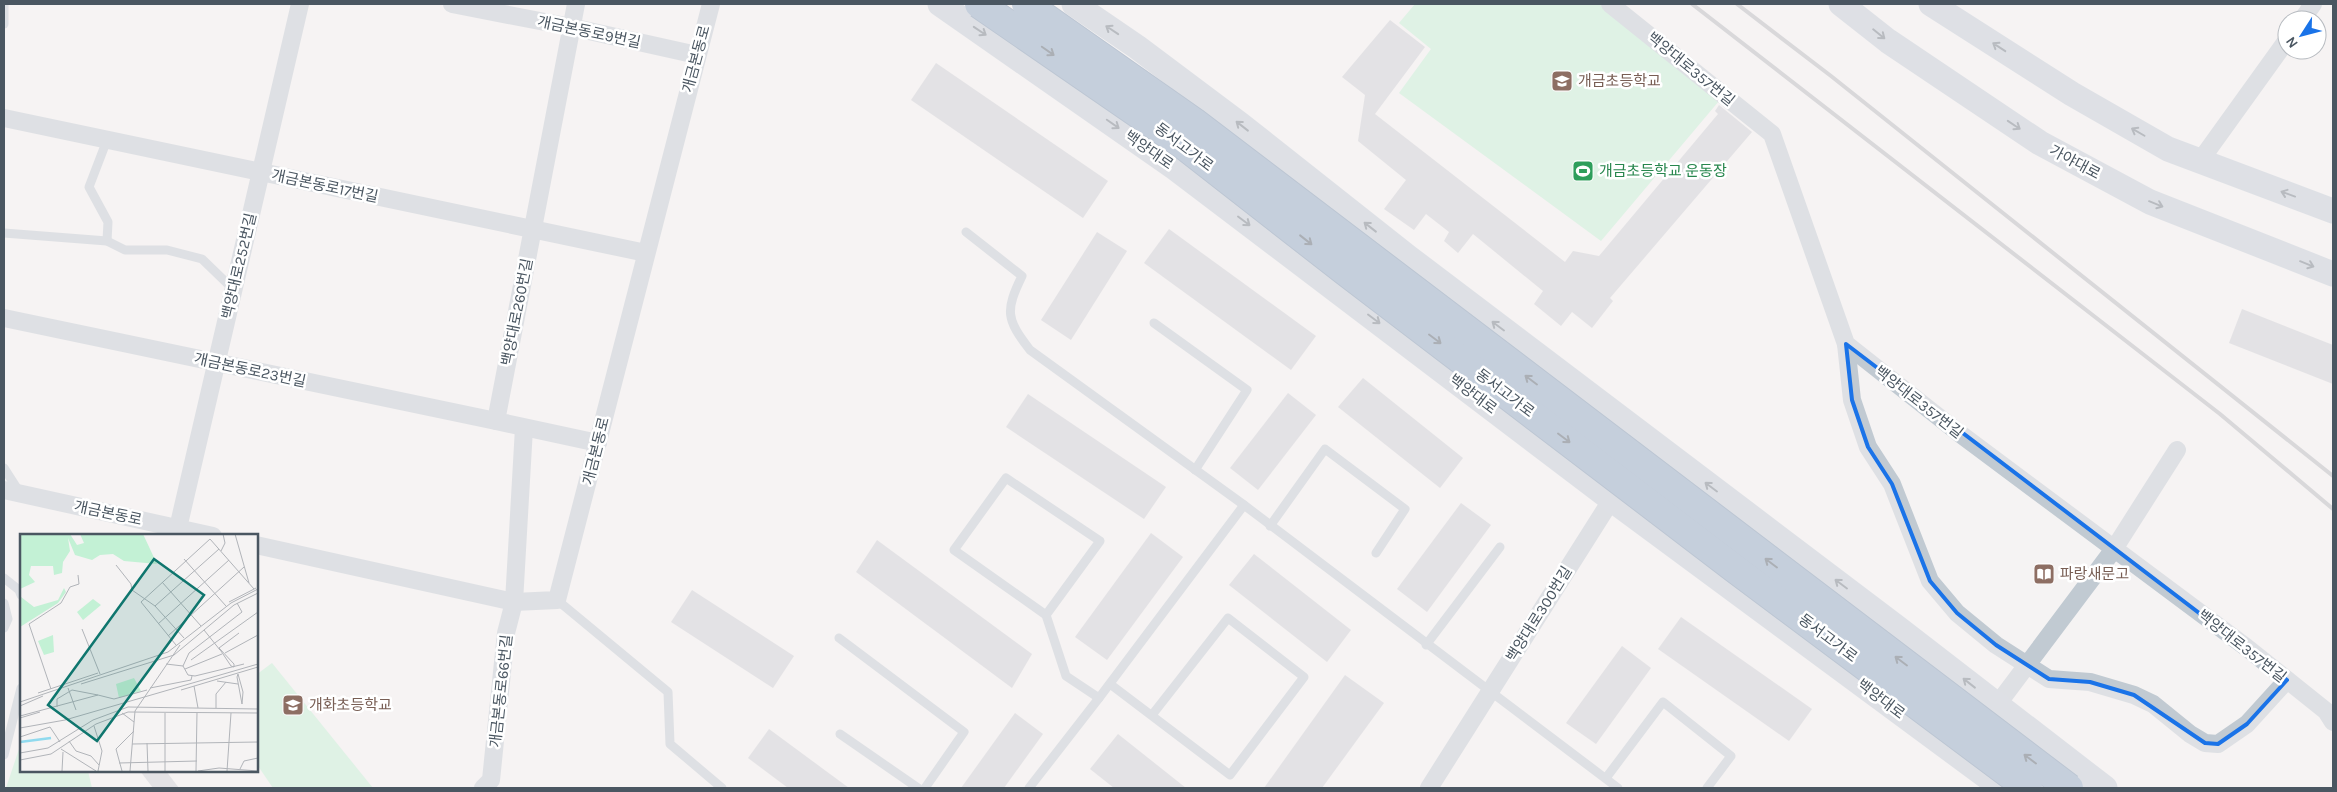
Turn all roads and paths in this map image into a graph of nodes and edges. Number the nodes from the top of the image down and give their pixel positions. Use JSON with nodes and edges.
{"nodes":[{"id":1,"x":4,"y":4,"type":"edge"},
{"id":2,"x":300,"y":4,"type":"edge"},
{"id":3,"x":452,"y":4,"type":"edge"},
{"id":4,"x":576,"y":4,"type":"edge"},
{"id":5,"x":711,"y":4,"type":"edge"},
{"id":6,"x":940,"y":4,"type":"edge"},
{"id":7,"x":979,"y":4,"type":"edge"},
{"id":8,"x":1026,"y":4,"type":"edge"},
{"id":9,"x":1074,"y":4,"type":"edge"},
{"id":10,"x":1610,"y":4,"type":"edge"},
{"id":11,"x":1841,"y":4,"type":"edge"},
{"id":12,"x":1932,"y":4,"type":"edge"},
{"id":13,"x":4,"y":24,"type":"edge"},
{"id":14,"x":571,"y":27,"type":"junction"},
{"id":15,"x":2277,"y":54,"type":"edge"},
{"id":16,"x":697,"y":55,"type":"junction"},
{"id":17,"x":4,"y":118,"type":"edge"},
{"id":18,"x":107,"y":140,"type":"junction"},
{"id":19,"x":2200,"y":161,"type":"junction"},
{"id":20,"x":260,"y":172,"type":"junction"},
{"id":21,"x":2333,"y":211,"type":"edge"},
{"id":22,"x":532,"y":229,"type":"junction"},
{"id":23,"x":966,"y":232,"type":"dead end"},
{"id":24,"x":4,"y":233,"type":"edge"},
{"id":25,"x":107,"y":241,"type":"junction"},
{"id":26,"x":646,"y":253,"type":"junction"},
{"id":27,"x":2333,"y":274,"type":"edge"},
{"id":28,"x":233,"y":289,"type":"junction"},
{"id":29,"x":4,"y":318,"type":"edge"},
{"id":30,"x":1154,"y":324,"type":"dead end"},
{"id":31,"x":1846,"y":344,"type":"junction"},
{"id":32,"x":216,"y":363,"type":"junction"},
{"id":33,"x":496,"y":422,"type":"junction"},
{"id":34,"x":524,"y":428,"type":"junction"},
{"id":35,"x":1649,"y":440,"type":"junction"},
{"id":36,"x":598,"y":443,"type":"junction"},
{"id":37,"x":2177,"y":450,"type":"dead end"},
{"id":38,"x":4,"y":468,"type":"edge"},
{"id":39,"x":1196,"y":470,"type":"junction"},
{"id":40,"x":12,"y":491,"type":"edge"},
{"id":41,"x":1612,"y":499,"type":"junction"},
{"id":42,"x":1244,"y":505,"type":"junction"},
{"id":43,"x":1270,"y":526,"type":"junction"},
{"id":44,"x":178,"y":528,"type":"junction"},
{"id":45,"x":204,"y":534,"type":"edge"},
{"id":46,"x":258,"y":545,"type":"edge"},
{"id":47,"x":1500,"y":547,"type":"dead end"},
{"id":48,"x":2114,"y":549,"type":"junction"},
{"id":49,"x":1376,"y":553,"type":"dead end"},
{"id":50,"x":4,"y":578,"type":"edge"},
{"id":51,"x":20,"y":592,"type":"edge"},
{"id":52,"x":558,"y":600,"type":"junction"},
{"id":53,"x":514,"y":602,"type":"junction"},
{"id":54,"x":4,"y":603,"type":"edge"},
{"id":55,"x":1046,"y":615,"type":"junction"},
{"id":56,"x":4,"y":628,"type":"edge"},
{"id":57,"x":839,"y":638,"type":"dead end"},
{"id":58,"x":1426,"y":645,"type":"junction"},
{"id":59,"x":2028,"y":665,"type":"junction"},
{"id":60,"x":2287,"y":680,"type":"junction"},
{"id":61,"x":1110,"y":684,"type":"junction"},
{"id":62,"x":20,"y":692,"type":"edge"},
{"id":63,"x":1489,"y":693,"type":"junction"},
{"id":64,"x":1100,"y":698,"type":"junction"},
{"id":65,"x":1997,"y":705,"type":"junction"},
{"id":66,"x":1152,"y":715,"type":"junction"},
{"id":67,"x":2333,"y":722,"type":"edge"},
{"id":68,"x":840,"y":734,"type":"dead end"},
{"id":69,"x":4,"y":755,"type":"edge"},
{"id":70,"x":1606,"y":778,"type":"junction"},
{"id":71,"x":491,"y":786,"type":"edge"},
{"id":72,"x":722,"y":788,"type":"edge"},
{"id":73,"x":918,"y":788,"type":"edge"},
{"id":74,"x":925,"y":788,"type":"edge"},
{"id":75,"x":1029,"y":788,"type":"edge"},
{"id":76,"x":1429,"y":788,"type":"edge"},
{"id":77,"x":1618,"y":788,"type":"edge"},
{"id":78,"x":1707,"y":788,"type":"edge"},
{"id":79,"x":2002,"y":788,"type":"edge"},
{"id":80,"x":2028,"y":788,"type":"edge"},
{"id":81,"x":2069,"y":788,"type":"edge"},
{"id":82,"x":2105,"y":788,"type":"edge"}],
"edges":[{"from":1,"to":13,"type":"lane"},
{"from":2,"to":20,"type":"street","name":"백양대로252번길"},
{"from":3,"to":14,"type":"street","name":"개금본동로9번길"},
{"from":4,"to":14,"type":"street","name":"백양대로260번길"},
{"from":5,"to":16,"type":"street","name":"개금본동로"},
{"from":6,"to":41,"type":"main road","name":"백양대로","one_way":true},
{"from":7,"to":80,"type":"highway","name":"동서고가로","one_way":true,"bridge":true},
{"from":81,"to":8,"type":"highway","name":"동서고가로","one_way":true,"bridge":true},
{"from":35,"to":9,"type":"main road","one_way":true},
{"from":10,"to":31,"type":"street","name":"백양대로357번길"},
{"from":11,"to":27,"type":"main road","name":"가야대로","one_way":true},
{"from":19,"to":12,"type":"main road","one_way":true},
{"from":14,"to":16,"type":"street","name":"개금본동로9번길"},
{"from":14,"to":22,"type":"street","name":"백양대로260번길"},
{"from":15,"to":19,"type":"street"},
{"from":16,"to":26,"type":"street","name":"개금본동로"},
{"from":17,"to":18,"type":"street","name":"개금본동로17번길"},
{"from":18,"to":20,"type":"street","name":"개금본동로17번길"},
{"from":18,"to":25,"type":"lane"},
{"from":21,"to":19,"type":"main road","one_way":true},
{"from":20,"to":22,"type":"street","name":"개금본동로17번길"},
{"from":20,"to":28,"type":"street","name":"백양대로252번길"},
{"from":22,"to":26,"type":"street","name":"개금본동로17번길"},
{"from":22,"to":33,"type":"street","name":"백양대로260번길"},
{"from":23,"to":39,"type":"lane"},
{"from":24,"to":25,"type":"lane"},
{"from":25,"to":28,"type":"lane"},
{"from":26,"to":36,"type":"street","name":"개금본동로"},
{"from":28,"to":32,"type":"street","name":"백양대로252번길"},
{"from":29,"to":32,"type":"street","name":"개금본동로23번길"},
{"from":30,"to":39,"type":"lane"},
{"from":31,"to":48,"type":"street","name":"백양대로357번길"},
{"from":31,"to":59,"type":"street"},
{"from":32,"to":33,"type":"street","name":"개금본동로23번길"},
{"from":32,"to":44,"type":"street","name":"백양대로252번길"},
{"from":33,"to":34,"type":"street"},
{"from":34,"to":36,"type":"street"},
{"from":34,"to":53,"type":"street"},
{"from":35,"to":41,"type":"street","name":"백양대로300번길"},
{"from":65,"to":35,"type":"main road","one_way":true},
{"from":36,"to":52,"type":"street","name":"개금본동로"},
{"from":37,"to":48,"type":"street"},
{"from":38,"to":40,"type":"lane"},
{"from":39,"to":42,"type":"lane"},
{"from":40,"to":44,"type":"street","name":"개금본동로"},
{"from":41,"to":63,"type":"street","name":"백양대로300번길"},
{"from":41,"to":79,"type":"main road","name":"백양대로"},
{"from":42,"to":43,"type":"lane"},
{"from":42,"to":61,"type":"lane"},
{"from":43,"to":49,"type":"lane"},
{"from":43,"to":58,"type":"lane"},
{"from":44,"to":45,"type":"street","name":"개금본동로"},
{"from":46,"to":53,"type":"street"},
{"from":47,"to":58,"type":"lane"},
{"from":48,"to":59,"type":"street"},
{"from":48,"to":60,"type":"street","name":"백양대로357번길"},
{"from":50,"to":51,"type":"lane"},
{"from":52,"to":53,"type":"street"},
{"from":52,"to":72,"type":"lane"},
{"from":53,"to":71,"type":"street","name":"개금본동로66번길"},
{"from":54,"to":56,"type":"lane"},
{"from":55,"to":55,"type":"lane"},
{"from":55,"to":64,"type":"lane"},
{"from":57,"to":74,"type":"lane"},
{"from":58,"to":63,"type":"lane"},
{"from":59,"to":60,"type":"street"},
{"from":59,"to":65,"type":"street"},
{"from":60,"to":67,"type":"street","name":"백양대로357번길"},
{"from":61,"to":64,"type":"lane"},
{"from":61,"to":66,"type":"lane"},
{"from":62,"to":69,"type":"lane"},
{"from":63,"to":70,"type":"lane"},
{"from":63,"to":76,"type":"street","name":"백양대로300번길"},
{"from":64,"to":75,"type":"lane"},
{"from":65,"to":82,"type":"main road"},
{"from":66,"to":66,"type":"lane"},
{"from":68,"to":73,"type":"lane"},
{"from":70,"to":77,"type":"lane"},
{"from":70,"to":78,"type":"lane"}]}
